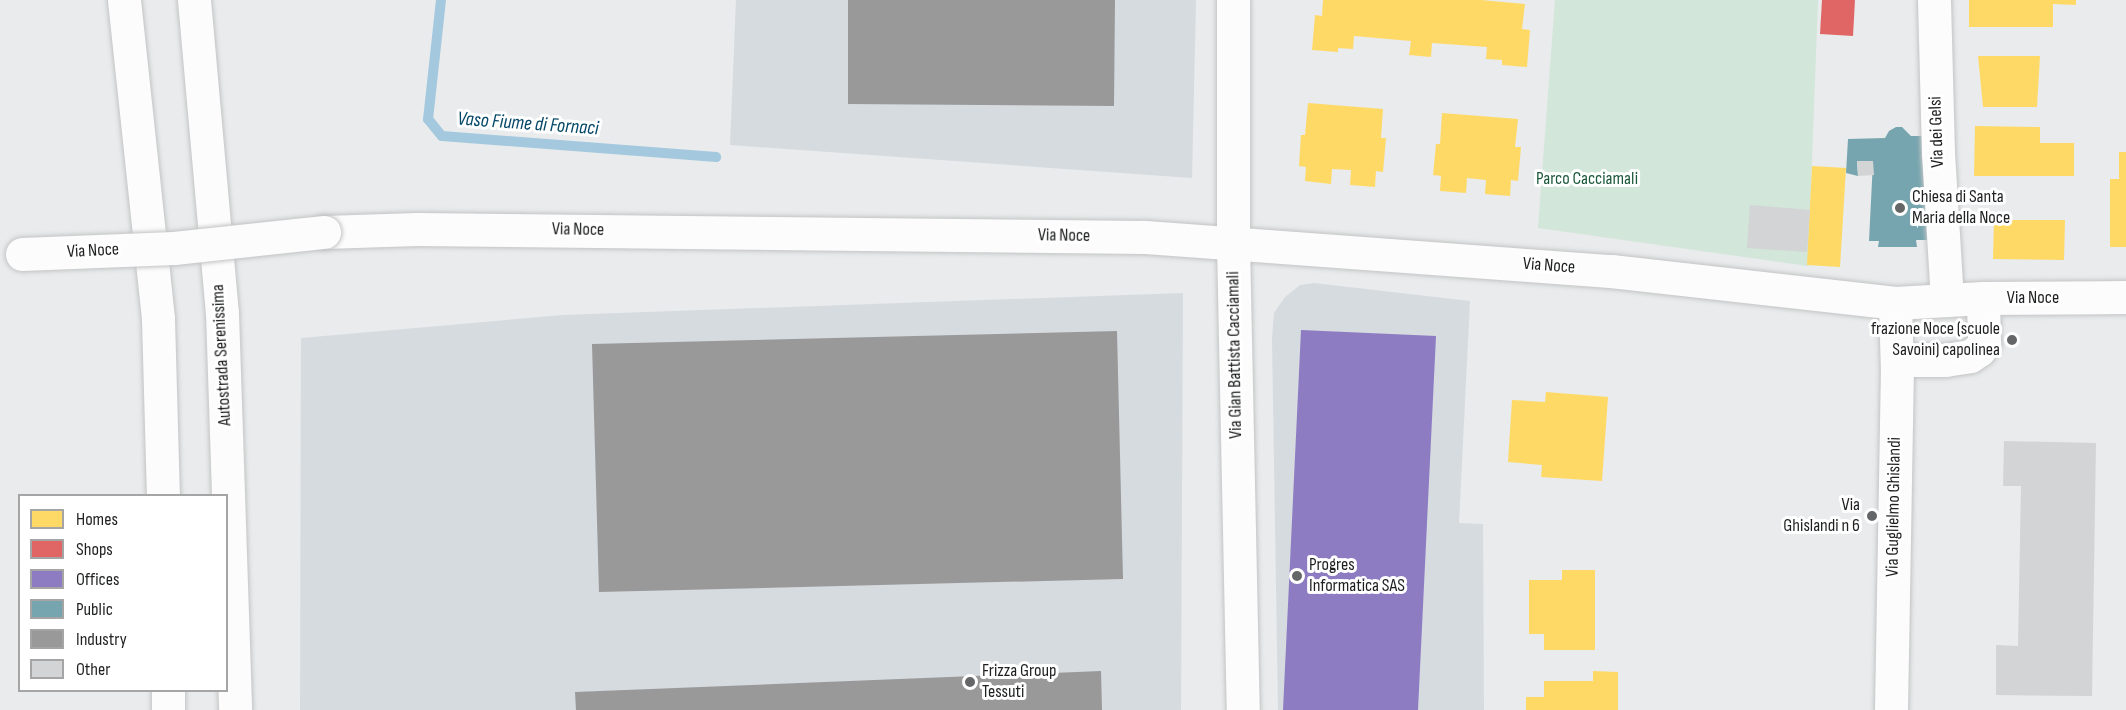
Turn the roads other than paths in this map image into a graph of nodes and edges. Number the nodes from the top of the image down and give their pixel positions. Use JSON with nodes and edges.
{"nodes":[{"id":1,"x":124,"y":0,"type":"edge"},
{"id":2,"x":194,"y":0,"type":"edge"},
{"id":3,"x":1233,"y":0,"type":"edge"},
{"id":4,"x":1934,"y":0,"type":"edge"},
{"id":5,"x":1233,"y":244,"type":"junction"},
{"id":6,"x":11,"y":254,"type":"edge"},
{"id":7,"x":2126,"y":297,"type":"edge"},
{"id":8,"x":1983,"y":298,"type":"junction"},
{"id":9,"x":1947,"y":300,"type":"junction"},
{"id":10,"x":1895,"y":303,"type":"junction"},
{"id":11,"x":1897,"y":360,"type":"junction"},
{"id":12,"x":163,"y":494,"type":"edge"},
{"id":13,"x":228,"y":494,"type":"edge"},
{"id":14,"x":228,"y":496,"type":"edge"},
{"id":15,"x":168,"y":692,"type":"edge"},
{"id":16,"x":168,"y":710,"type":"edge"},
{"id":17,"x":235,"y":710,"type":"edge"},
{"id":18,"x":1243,"y":710,"type":"edge"},
{"id":19,"x":1891,"y":710,"type":"edge"}],
"edges":[{"from":1,"to":12,"type":"main road"},
{"from":2,"to":13,"type":"main road","name":"Autostrada Serenissima"},
{"from":3,"to":5,"type":"main road","name":"Via Gian Battista Cacciamali"},
{"from":4,"to":9,"type":"main road","name":"Via dei Gelsi"},
{"from":5,"to":6,"type":"main road","name":"Via Noce","bridge":true},
{"from":5,"to":10,"type":"main road","name":"Via Noce"},
{"from":5,"to":18,"type":"main road","name":"Via Gian Battista Cacciamali"},
{"from":7,"to":8,"type":"main road","name":"Via Noce"},
{"from":8,"to":9,"type":"main road","name":"Via Noce"},
{"from":8,"to":11,"type":"main road"},
{"from":9,"to":10,"type":"main road","name":"Via Noce"},
{"from":10,"to":11,"type":"main road","name":"Via Guglielmo Ghislandi"},
{"from":11,"to":19,"type":"main road","name":"Via Guglielmo Ghislandi"},
{"from":14,"to":17,"type":"main road","name":"Autostrada Serenissima"},
{"from":15,"to":16,"type":"main road"}]}
